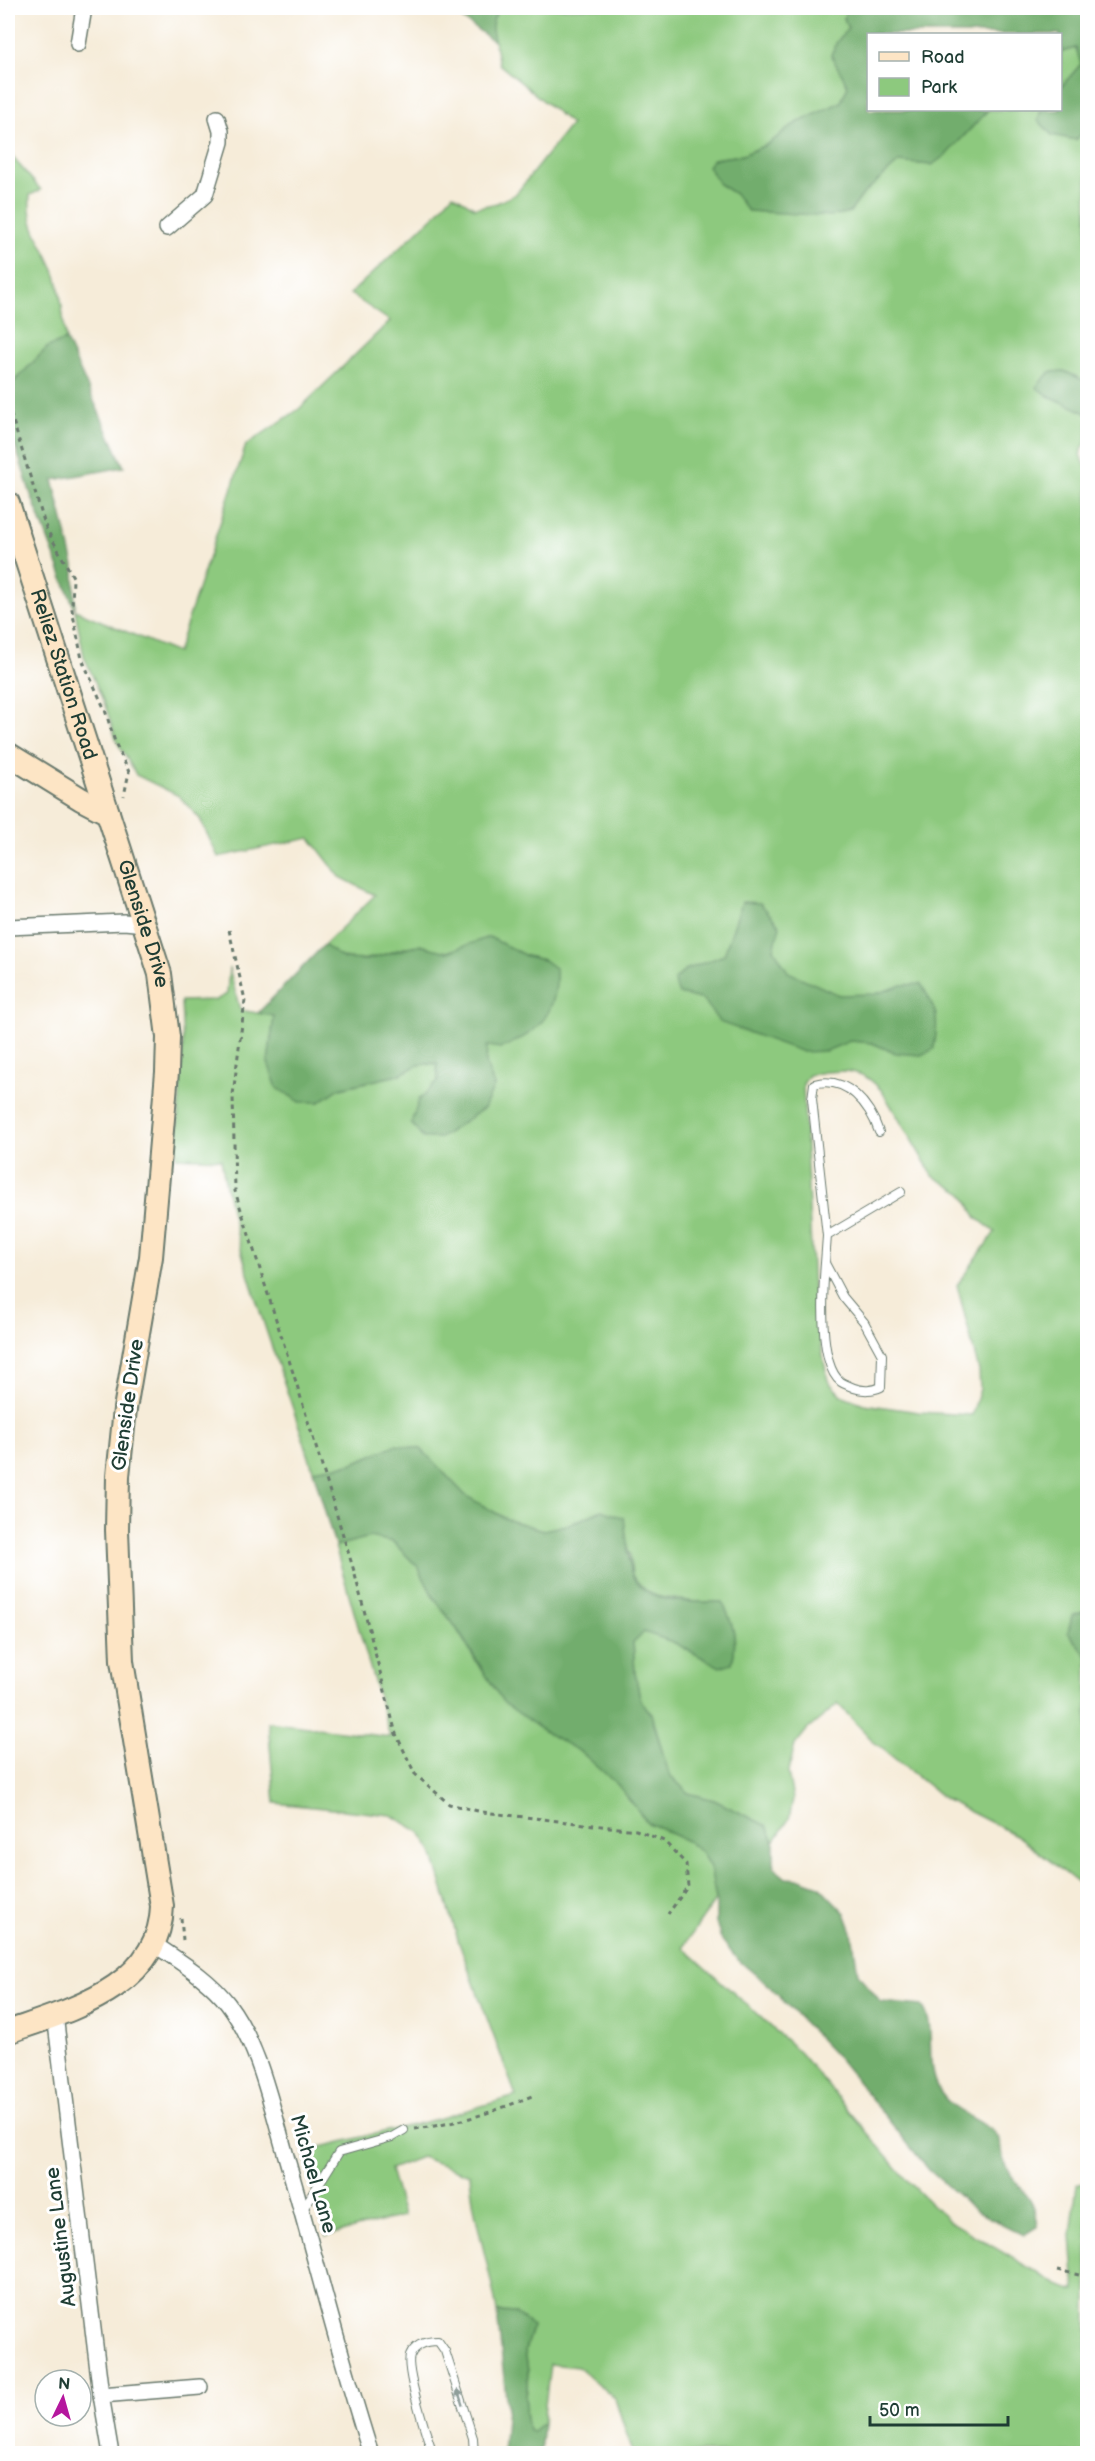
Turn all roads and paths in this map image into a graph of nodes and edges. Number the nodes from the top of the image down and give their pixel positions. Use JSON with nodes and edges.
{"nodes":[{"id":1,"x":84,"y":8,"type":"edge"},
{"id":2,"x":78,"y":44,"type":"dead end"},
{"id":3,"x":217,"y":118,"type":"dead end"},
{"id":4,"x":166,"y":228,"type":"dead end"},
{"id":5,"x":8,"y":405,"type":"edge"},
{"id":6,"x":8,"y":503,"type":"edge"},
{"id":7,"x":8,"y":754,"type":"edge"},
{"id":8,"x":116,"y":805,"type":"junction"},
{"id":9,"x":145,"y":924,"type":"junction"},
{"id":10,"x":8,"y":927,"type":"edge"},
{"id":11,"x":229,"y":930,"type":"dead end"},
{"id":12,"x":879,"y":1132,"type":"dead end"},
{"id":13,"x":901,"y":1192,"type":"dead end"},
{"id":14,"x":827,"y":1236,"type":"junction"},
{"id":15,"x":825,"y":1263,"type":"junction"},
{"id":16,"x":668,"y":1914,"type":"dead end"},
{"id":17,"x":180,"y":1915,"type":"dead end"},
{"id":18,"x":183,"y":1940,"type":"dead end"},
{"id":19,"x":154,"y":1944,"type":"junction"},
{"id":20,"x":55,"y":2015,"type":"junction"},
{"id":21,"x":8,"y":2032,"type":"edge"},
{"id":22,"x":532,"y":2096,"type":"dead end"},
{"id":23,"x":404,"y":2130,"type":"joint"},
{"id":24,"x":302,"y":2211,"type":"junction"},
{"id":25,"x":1058,"y":2270,"type":"dead end"},
{"id":26,"x":1088,"y":2277,"type":"edge"},
{"id":27,"x":200,"y":2387,"type":"dead end"},
{"id":28,"x":101,"y":2396,"type":"junction"},
{"id":29,"x":111,"y":2454,"type":"edge"},
{"id":30,"x":371,"y":2454,"type":"edge"},
{"id":31,"x":433,"y":2454,"type":"edge"},
{"id":32,"x":474,"y":2454,"type":"edge"}],
"edges":[{"from":1,"to":2,"type":"street"},
{"from":3,"to":4,"type":"street"},
{"from":5,"to":8,"type":"path"},
{"from":6,"to":8,"type":"street","name":"Reliez Station Road"},
{"from":7,"to":8,"type":"street"},
{"from":8,"to":9,"type":"street","name":"Glenside Drive"},
{"from":9,"to":10,"type":"street"},
{"from":9,"to":19,"type":"street","name":"Glenside Drive"},
{"from":11,"to":16,"type":"path"},
{"from":12,"to":14,"type":"lane"},
{"from":13,"to":14,"type":"lane"},
{"from":14,"to":15,"type":"lane"},
{"from":15,"to":15,"type":"lane"},
{"from":17,"to":18,"type":"path"},
{"from":19,"to":20,"type":"street","name":"Glenside Drive"},
{"from":19,"to":24,"type":"street","name":"Michael Lane"},
{"from":20,"to":21,"type":"street","name":"Glenside Drive"},
{"from":20,"to":28,"type":"street","name":"Augustine Lane"},
{"from":22,"to":23,"type":"path"},
{"from":23,"to":24,"type":"lane"},
{"from":24,"to":30,"type":"street","name":"Michael Lane"},
{"from":25,"to":26,"type":"path"},
{"from":27,"to":28,"type":"street"},
{"from":28,"to":29,"type":"street","name":"Augustine Lane"},
{"from":32,"to":31,"type":"lane","one_way":true}]}
